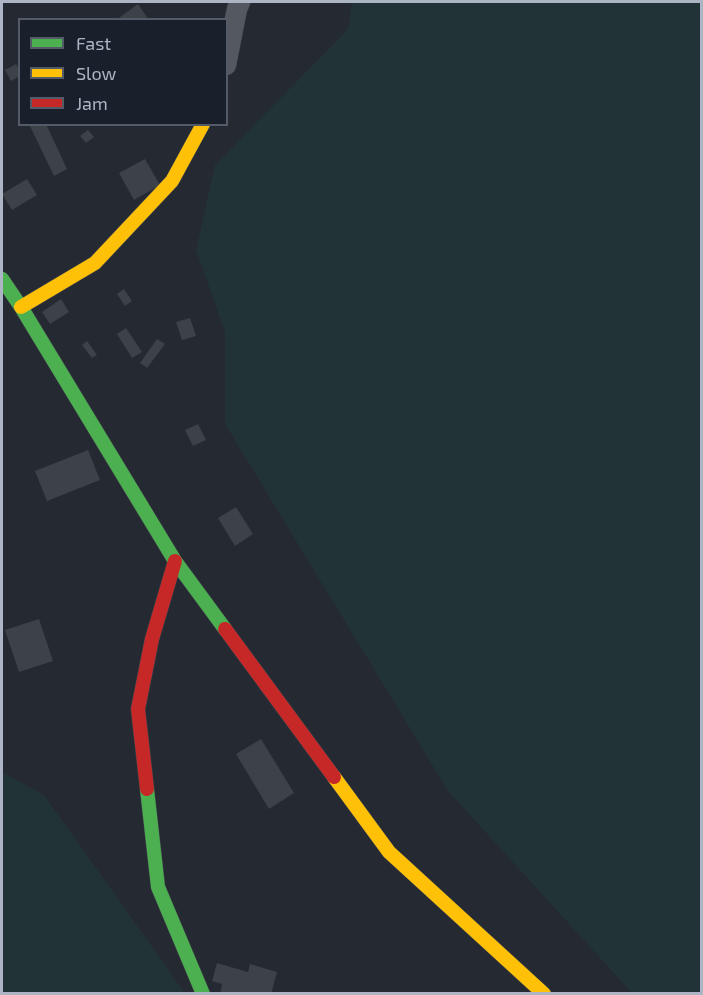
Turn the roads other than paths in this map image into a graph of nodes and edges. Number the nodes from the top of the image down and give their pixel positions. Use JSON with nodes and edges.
{"nodes":[{"id":1,"x":240,"y":2,"type":"edge"},
{"id":2,"x":228,"y":55,"type":"edge"},
{"id":3,"x":202,"y":126,"type":"edge"},
{"id":4,"x":2,"y":279,"type":"edge"},
{"id":5,"x":21,"y":308,"type":"junction"},
{"id":6,"x":175,"y":561,"type":"junction"},
{"id":7,"x":203,"y":993,"type":"edge"},
{"id":8,"x":544,"y":993,"type":"edge"}],
"edges":[{"from":1,"to":2,"type":"street"},
{"from":3,"to":5,"type":"street"},
{"from":4,"to":5,"type":"street"},
{"from":5,"to":6,"type":"street"},
{"from":6,"to":7,"type":"street"},
{"from":6,"to":8,"type":"street"}]}
